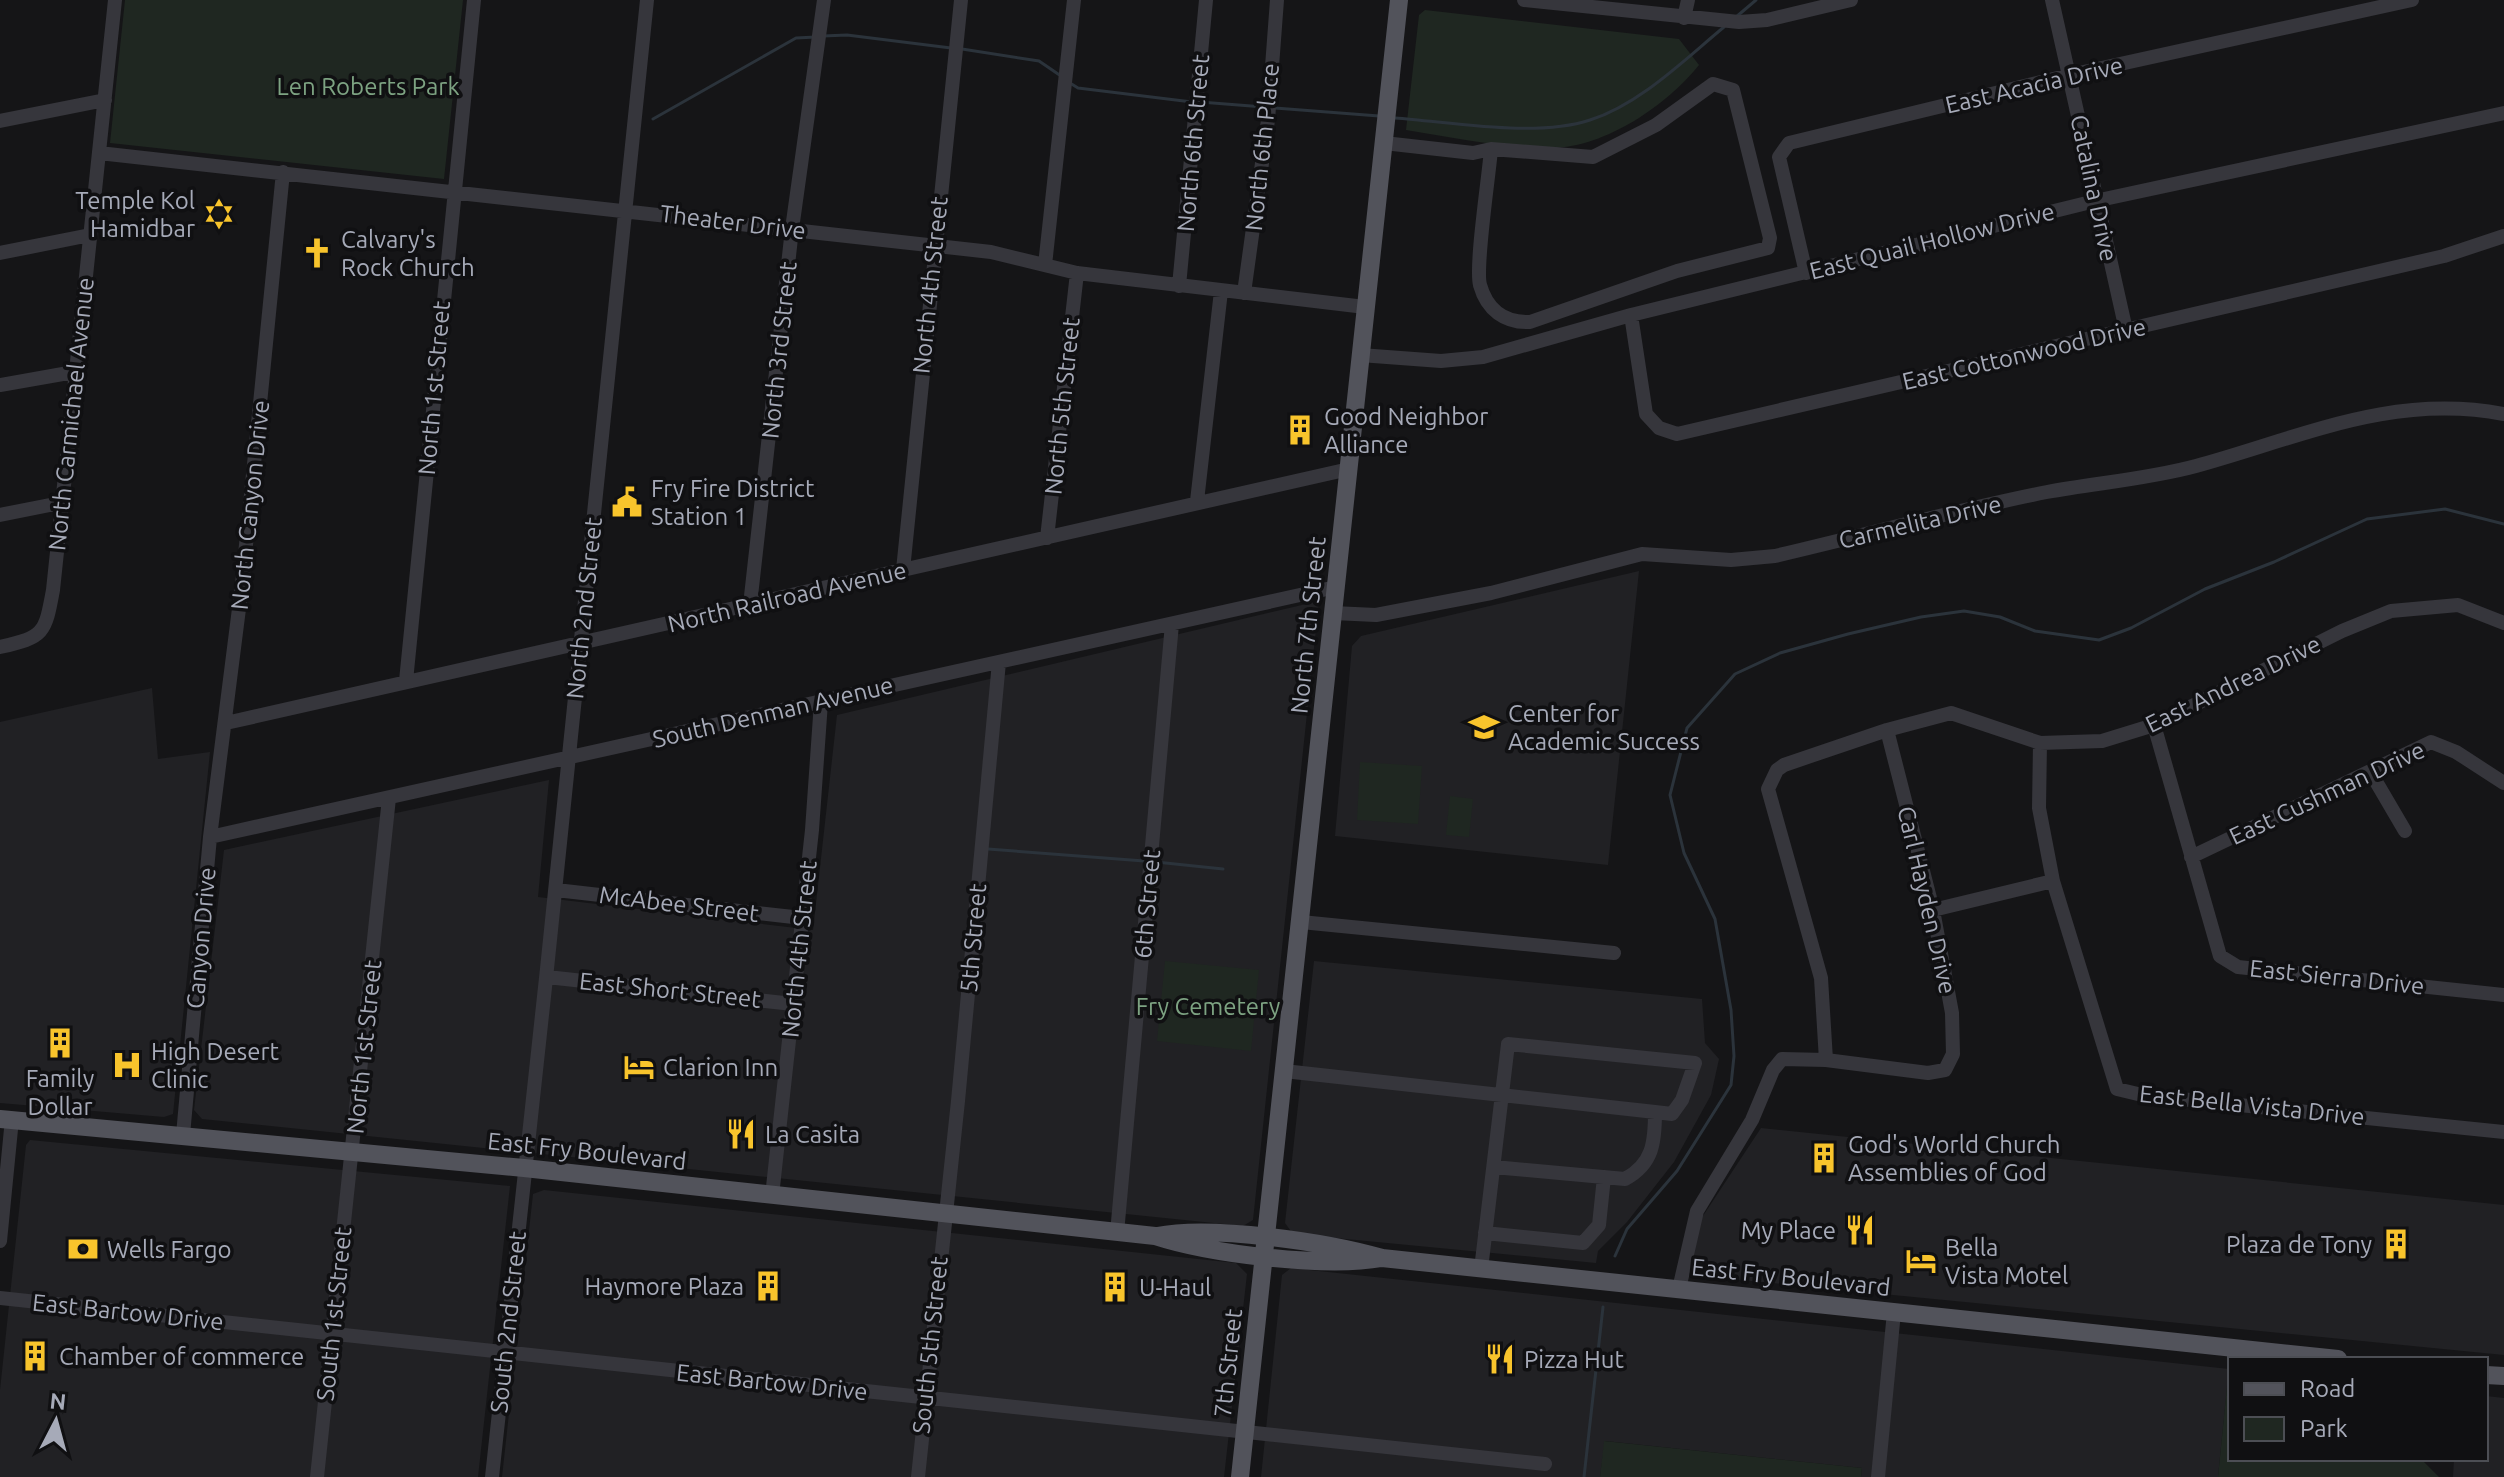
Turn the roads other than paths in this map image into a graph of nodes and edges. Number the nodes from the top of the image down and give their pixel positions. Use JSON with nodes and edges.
{"nodes":[{"id":1,"x":115,"y":0,"type":"edge"},
{"id":2,"x":474,"y":0,"type":"edge"},
{"id":3,"x":647,"y":0,"type":"edge"},
{"id":4,"x":824,"y":0,"type":"edge"},
{"id":5,"x":961,"y":0,"type":"edge"},
{"id":6,"x":1074,"y":0,"type":"edge"},
{"id":7,"x":1206,"y":0,"type":"edge"},
{"id":8,"x":1277,"y":0,"type":"edge"},
{"id":9,"x":1399,"y":0,"type":"edge"},
{"id":10,"x":1524,"y":0,"type":"edge"},
{"id":11,"x":1688,"y":0,"type":"edge"},
{"id":12,"x":1851,"y":0,"type":"edge"},
{"id":13,"x":2052,"y":0,"type":"edge"},
{"id":14,"x":2412,"y":0,"type":"edge"},
{"id":15,"x":1684,"y":18,"type":"junction"},
{"id":16,"x":2070,"y":75,"type":"junction"},
{"id":17,"x":105,"y":100,"type":"junction"},
{"id":18,"x":2504,"y":113,"type":"edge"},
{"id":19,"x":0,"y":121,"type":"edge"},
{"id":20,"x":1384,"y":143,"type":"junction"},
{"id":21,"x":1491,"y":149,"type":"junction"},
{"id":22,"x":99,"y":153,"type":"junction"},
{"id":23,"x":283,"y":172,"type":"junction"},
{"id":24,"x":453,"y":192,"type":"junction"},
{"id":25,"x":2095,"y":201,"type":"junction"},
{"id":26,"x":625,"y":210,"type":"junction"},
{"id":27,"x":792,"y":229,"type":"junction"},
{"id":28,"x":90,"y":235,"type":"junction"},
{"id":29,"x":2504,"y":236,"type":"edge"},
{"id":30,"x":934,"y":246,"type":"junction"},
{"id":31,"x":0,"y":253,"type":"edge"},
{"id":32,"x":1045,"y":265,"type":"junction"},
{"id":33,"x":1077,"y":273,"type":"junction"},
{"id":34,"x":1806,"y":273,"type":"junction"},
{"id":35,"x":1179,"y":286,"type":"junction"},
{"id":36,"x":1221,"y":291,"type":"junction"},
{"id":37,"x":1244,"y":293,"type":"junction"},
{"id":38,"x":1365,"y":307,"type":"junction"},
{"id":39,"x":1549,"y":315,"type":"junction"},
{"id":40,"x":1631,"y":315,"type":"junction"},
{"id":41,"x":2126,"y":330,"type":"junction"},
{"id":42,"x":1554,"y":338,"type":"junction"},
{"id":43,"x":1360,"y":355,"type":"junction"},
{"id":44,"x":74,"y":372,"type":"junction"},
{"id":45,"x":0,"y":385,"type":"edge"},
{"id":46,"x":2504,"y":414,"type":"edge"},
{"id":47,"x":1349,"y":469,"type":"junction"},
{"id":48,"x":1197,"y":501,"type":"junction"},
{"id":49,"x":60,"y":503,"type":"junction"},
{"id":50,"x":0,"y":515,"type":"edge"},
{"id":51,"x":1047,"y":538,"type":"junction"},
{"id":52,"x":903,"y":570,"type":"junction"},
{"id":53,"x":1336,"y":587,"type":"junction"},
{"id":54,"x":750,"y":605,"type":"junction"},
{"id":55,"x":1333,"y":613,"type":"junction"},
{"id":56,"x":2504,"y":623,"type":"edge"},
{"id":57,"x":1172,"y":624,"type":"junction"},
{"id":58,"x":581,"y":644,"type":"junction"},
{"id":59,"x":0,"y":647,"type":"edge"},
{"id":60,"x":999,"y":662,"type":"junction"},
{"id":61,"x":406,"y":681,"type":"junction"},
{"id":62,"x":821,"y":702,"type":"junction"},
{"id":63,"x":226,"y":723,"type":"junction"},
{"id":64,"x":2154,"y":725,"type":"junction"},
{"id":65,"x":1887,"y":730,"type":"junction"},
{"id":66,"x":2040,"y":743,"type":"junction"},
{"id":67,"x":566,"y":758,"type":"junction"},
{"id":68,"x":2371,"y":773,"type":"junction"},
{"id":69,"x":2504,"y":783,"type":"edge"},
{"id":70,"x":389,"y":798,"type":"junction"},
{"id":71,"x":2405,"y":831,"type":"dead end"},
{"id":72,"x":210,"y":837,"type":"junction"},
{"id":73,"x":2191,"y":857,"type":"junction"},
{"id":74,"x":2053,"y":881,"type":"junction"},
{"id":75,"x":556,"y":890,"type":"junction"},
{"id":76,"x":1933,"y":910,"type":"junction"},
{"id":77,"x":802,"y":918,"type":"junction"},
{"id":78,"x":1301,"y":922,"type":"junction"},
{"id":79,"x":1614,"y":953,"type":"dead end"},
{"id":80,"x":547,"y":977,"type":"junction"},
{"id":81,"x":2504,"y":995,"type":"edge"},
{"id":82,"x":793,"y":1004,"type":"junction"},
{"id":83,"x":1826,"y":1060,"type":"junction"},
{"id":84,"x":1284,"y":1071,"type":"junction"},
{"id":85,"x":1502,"y":1095,"type":"junction"},
{"id":86,"x":1655,"y":1112,"type":"junction"},
{"id":87,"x":6,"y":1119,"type":"edge"},
{"id":88,"x":2504,"y":1132,"type":"edge"},
{"id":89,"x":183,"y":1135,"type":"junction"},
{"id":90,"x":352,"y":1152,"type":"junction"},
{"id":91,"x":1494,"y":1167,"type":"junction"},
{"id":92,"x":524,"y":1168,"type":"junction"},
{"id":93,"x":1604,"y":1177,"type":"junction"},
{"id":94,"x":772,"y":1196,"type":"junction"},
{"id":95,"x":943,"y":1213,"type":"junction"},
{"id":96,"x":1117,"y":1233,"type":"junction"},
{"id":97,"x":1485,"y":1233,"type":"junction"},
{"id":98,"x":0,"y":1241,"type":"edge"},
{"id":99,"x":1265,"y":1247,"type":"junction"},
{"id":100,"x":1481,"y":1269,"type":"junction"},
{"id":101,"x":1679,"y":1289,"type":"junction"},
{"id":102,"x":0,"y":1298,"type":"edge"},
{"id":103,"x":1894,"y":1312,"type":"junction"},
{"id":104,"x":331,"y":1334,"type":"junction"},
{"id":105,"x":506,"y":1353,"type":"junction"},
{"id":106,"x":2319,"y":1357,"type":"edge"},
{"id":107,"x":925,"y":1398,"type":"junction"},
{"id":108,"x":1245,"y":1432,"type":"junction"},
{"id":109,"x":1545,"y":1464,"type":"dead end"},
{"id":110,"x":317,"y":1477,"type":"edge"},
{"id":111,"x":492,"y":1477,"type":"edge"},
{"id":112,"x":918,"y":1477,"type":"edge"},
{"id":113,"x":1240,"y":1477,"type":"edge"},
{"id":114,"x":1878,"y":1477,"type":"edge"}],
"edges":[{"from":1,"to":17,"type":"street","name":"North Carmichael Avenue"},
{"from":2,"to":24,"type":"street","name":"North 1st Street"},
{"from":3,"to":26,"type":"street","name":"North 2nd Street"},
{"from":4,"to":27,"type":"street","name":"North 3rd Street"},
{"from":5,"to":30,"type":"street","name":"North 4th Street"},
{"from":6,"to":32,"type":"street"},
{"from":7,"to":35,"type":"street","name":"North 6th Street"},
{"from":8,"to":37,"type":"street","name":"North 6th Place"},
{"from":9,"to":20,"type":"main road","name":"North 7th Street"},
{"from":10,"to":15,"type":"street"},
{"from":11,"to":15,"type":"street"},
{"from":12,"to":15,"type":"street"},
{"from":13,"to":16,"type":"street","name":"Catalina Drive"},
{"from":14,"to":16,"type":"street","name":"East Acacia Drive"},
{"from":16,"to":25,"type":"street","name":"Catalina Drive"},
{"from":16,"to":34,"type":"street","name":"East Acacia Drive"},
{"from":17,"to":19,"type":"street"},
{"from":17,"to":22,"type":"street","name":"North Carmichael Avenue"},
{"from":18,"to":25,"type":"street","name":"East Quail Hollow Drive"},
{"from":20,"to":21,"type":"street"},
{"from":20,"to":38,"type":"main road","name":"North 7th Street"},
{"from":21,"to":39,"type":"street"},
{"from":21,"to":39,"type":"street"},
{"from":22,"to":23,"type":"street","name":"Theater Drive"},
{"from":22,"to":28,"type":"street","name":"North Carmichael Avenue"},
{"from":23,"to":24,"type":"street","name":"Theater Drive"},
{"from":23,"to":63,"type":"street","name":"North Canyon Drive"},
{"from":24,"to":26,"type":"street","name":"Theater Drive"},
{"from":24,"to":61,"type":"street","name":"North 1st Street"},
{"from":25,"to":34,"type":"street","name":"East Quail Hollow Drive"},
{"from":25,"to":41,"type":"street","name":"Catalina Drive"},
{"from":26,"to":27,"type":"street","name":"Theater Drive"},
{"from":26,"to":58,"type":"street","name":"North 2nd Street"},
{"from":27,"to":30,"type":"street","name":"Theater Drive"},
{"from":27,"to":54,"type":"street","name":"North 3rd Street"},
{"from":28,"to":31,"type":"street"},
{"from":28,"to":44,"type":"street","name":"North Carmichael Avenue"},
{"from":29,"to":41,"type":"street","name":"East Cottonwood Drive"},
{"from":30,"to":32,"type":"street","name":"Theater Drive"},
{"from":30,"to":52,"type":"street","name":"North 4th Street"},
{"from":32,"to":33,"type":"street","name":"Theater Drive"},
{"from":33,"to":35,"type":"street","name":"Theater Drive"},
{"from":33,"to":51,"type":"street","name":"North 5th Street"},
{"from":34,"to":40,"type":"street","name":"East Quail Hollow Drive"},
{"from":35,"to":36,"type":"street","name":"Theater Drive"},
{"from":36,"to":37,"type":"street","name":"Theater Drive"},
{"from":36,"to":48,"type":"street"},
{"from":37,"to":38,"type":"street","name":"Theater Drive"},
{"from":38,"to":43,"type":"main road","name":"North 7th Street"},
{"from":39,"to":42,"type":"street"},
{"from":40,"to":41,"type":"street","name":"East Cottonwood Drive"},
{"from":40,"to":42,"type":"street","name":"East Quail Hollow Drive"},
{"from":42,"to":43,"type":"street","name":"East Quail Hollow Drive"},
{"from":43,"to":47,"type":"main road","name":"North 7th Street"},
{"from":44,"to":45,"type":"street"},
{"from":44,"to":49,"type":"street","name":"North Carmichael Avenue"},
{"from":46,"to":55,"type":"street","name":"Carmelita Drive"},
{"from":47,"to":48,"type":"street","name":"North Railroad Avenue"},
{"from":47,"to":53,"type":"main road","name":"North 7th Street"},
{"from":48,"to":51,"type":"street","name":"North Railroad Avenue"},
{"from":49,"to":50,"type":"street"},
{"from":49,"to":59,"type":"street","name":"North Carmichael Avenue"},
{"from":51,"to":52,"type":"street","name":"North Railroad Avenue"},
{"from":52,"to":54,"type":"street","name":"North Railroad Avenue"},
{"from":53,"to":55,"type":"main road","name":"North 7th Street"},
{"from":53,"to":57,"type":"street","name":"South Denman Avenue"},
{"from":54,"to":58,"type":"street","name":"North Railroad Avenue"},
{"from":55,"to":78,"type":"main road","name":"North 7th Street"},
{"from":56,"to":64,"type":"street","name":"East Andrea Drive"},
{"from":57,"to":60,"type":"street","name":"South Denman Avenue"},
{"from":57,"to":96,"type":"street","name":"6th Street"},
{"from":58,"to":61,"type":"street","name":"North Railroad Avenue"},
{"from":58,"to":67,"type":"street","name":"North 2nd Street"},
{"from":60,"to":62,"type":"street","name":"South Denman Avenue"},
{"from":60,"to":95,"type":"street","name":"5th Street"},
{"from":61,"to":63,"type":"street","name":"North Railroad Avenue"},
{"from":62,"to":67,"type":"street","name":"South Denman Avenue"},
{"from":62,"to":77,"type":"street","name":"North 4th Street"},
{"from":63,"to":72,"type":"street","name":"North Canyon Drive"},
{"from":64,"to":66,"type":"street","name":"East Andrea Drive"},
{"from":64,"to":73,"type":"street","name":"East Sierra Drive"},
{"from":65,"to":66,"type":"street","name":"East Andrea Drive"},
{"from":65,"to":76,"type":"street","name":"Carl Hayden Drive"},
{"from":65,"to":83,"type":"street","name":"East Andrea Drive"},
{"from":66,"to":74,"type":"street","name":"East Bella Vista Drive"},
{"from":67,"to":70,"type":"street","name":"South Denman Avenue"},
{"from":67,"to":75,"type":"street","name":"North 2nd Street"},
{"from":68,"to":69,"type":"street","name":"East Cushman Drive"},
{"from":68,"to":71,"type":"street"},
{"from":68,"to":73,"type":"street","name":"East Cushman Drive"},
{"from":70,"to":72,"type":"street","name":"South Denman Avenue"},
{"from":70,"to":90,"type":"street","name":"North 1st Street"},
{"from":72,"to":89,"type":"street","name":"Canyon Drive"},
{"from":73,"to":81,"type":"street","name":"East Sierra Drive"},
{"from":74,"to":76,"type":"street"},
{"from":74,"to":88,"type":"street","name":"East Bella Vista Drive"},
{"from":75,"to":77,"type":"street","name":"McAbee Street"},
{"from":75,"to":80,"type":"street","name":"North 2nd Street"},
{"from":76,"to":83,"type":"street","name":"Carl Hayden Drive"},
{"from":77,"to":82,"type":"street","name":"North 4th Street"},
{"from":78,"to":79,"type":"street"},
{"from":78,"to":84,"type":"main road","name":"North 7th Street"},
{"from":80,"to":82,"type":"street","name":"East Short Street"},
{"from":80,"to":92,"type":"street","name":"North 2nd Street"},
{"from":82,"to":94,"type":"street","name":"North 4th Street"},
{"from":83,"to":101,"type":"street"},
{"from":84,"to":85,"type":"street"},
{"from":84,"to":99,"type":"main road","name":"North 7th Street"},
{"from":85,"to":86,"type":"street"},
{"from":85,"to":86,"type":"street"},
{"from":85,"to":91,"type":"street"},
{"from":86,"to":93,"type":"street"},
{"from":87,"to":89,"type":"main road","name":"East Fry Boulevard"},
{"from":87,"to":98,"type":"street"},
{"from":89,"to":90,"type":"main road","name":"East Fry Boulevard"},
{"from":90,"to":92,"type":"main road","name":"East Fry Boulevard"},
{"from":90,"to":104,"type":"street","name":"South 1st Street"},
{"from":91,"to":93,"type":"street"},
{"from":91,"to":97,"type":"street"},
{"from":92,"to":94,"type":"main road","name":"East Fry Boulevard"},
{"from":92,"to":105,"type":"street","name":"South 2nd Street"},
{"from":93,"to":97,"type":"street"},
{"from":94,"to":95,"type":"main road","name":"East Fry Boulevard"},
{"from":95,"to":96,"type":"main road","name":"East Fry Boulevard"},
{"from":95,"to":107,"type":"street","name":"South 5th Street"},
{"from":96,"to":99,"type":"main road","name":"East Fry Boulevard"},
{"from":97,"to":100,"type":"street"},
{"from":99,"to":100,"type":"main road","name":"East Fry Boulevard"},
{"from":99,"to":108,"type":"main road","name":"7th Street"},
{"from":100,"to":101,"type":"main road","name":"East Fry Boulevard"},
{"from":101,"to":103,"type":"main road","name":"East Fry Boulevard"},
{"from":102,"to":104,"type":"street","name":"East Bartow Drive"},
{"from":103,"to":106,"type":"main road","name":"East Fry Boulevard"},
{"from":103,"to":114,"type":"street"},
{"from":104,"to":105,"type":"street","name":"East Bartow Drive"},
{"from":104,"to":110,"type":"street","name":"South 1st Street"},
{"from":105,"to":107,"type":"street","name":"East Bartow Drive"},
{"from":105,"to":111,"type":"street","name":"South 2nd Street"},
{"from":107,"to":108,"type":"street","name":"East Bartow Drive"},
{"from":107,"to":112,"type":"street","name":"South 5th Street"},
{"from":108,"to":109,"type":"street","name":"East Bartow Drive"},
{"from":108,"to":113,"type":"main road","name":"7th Street"}]}
